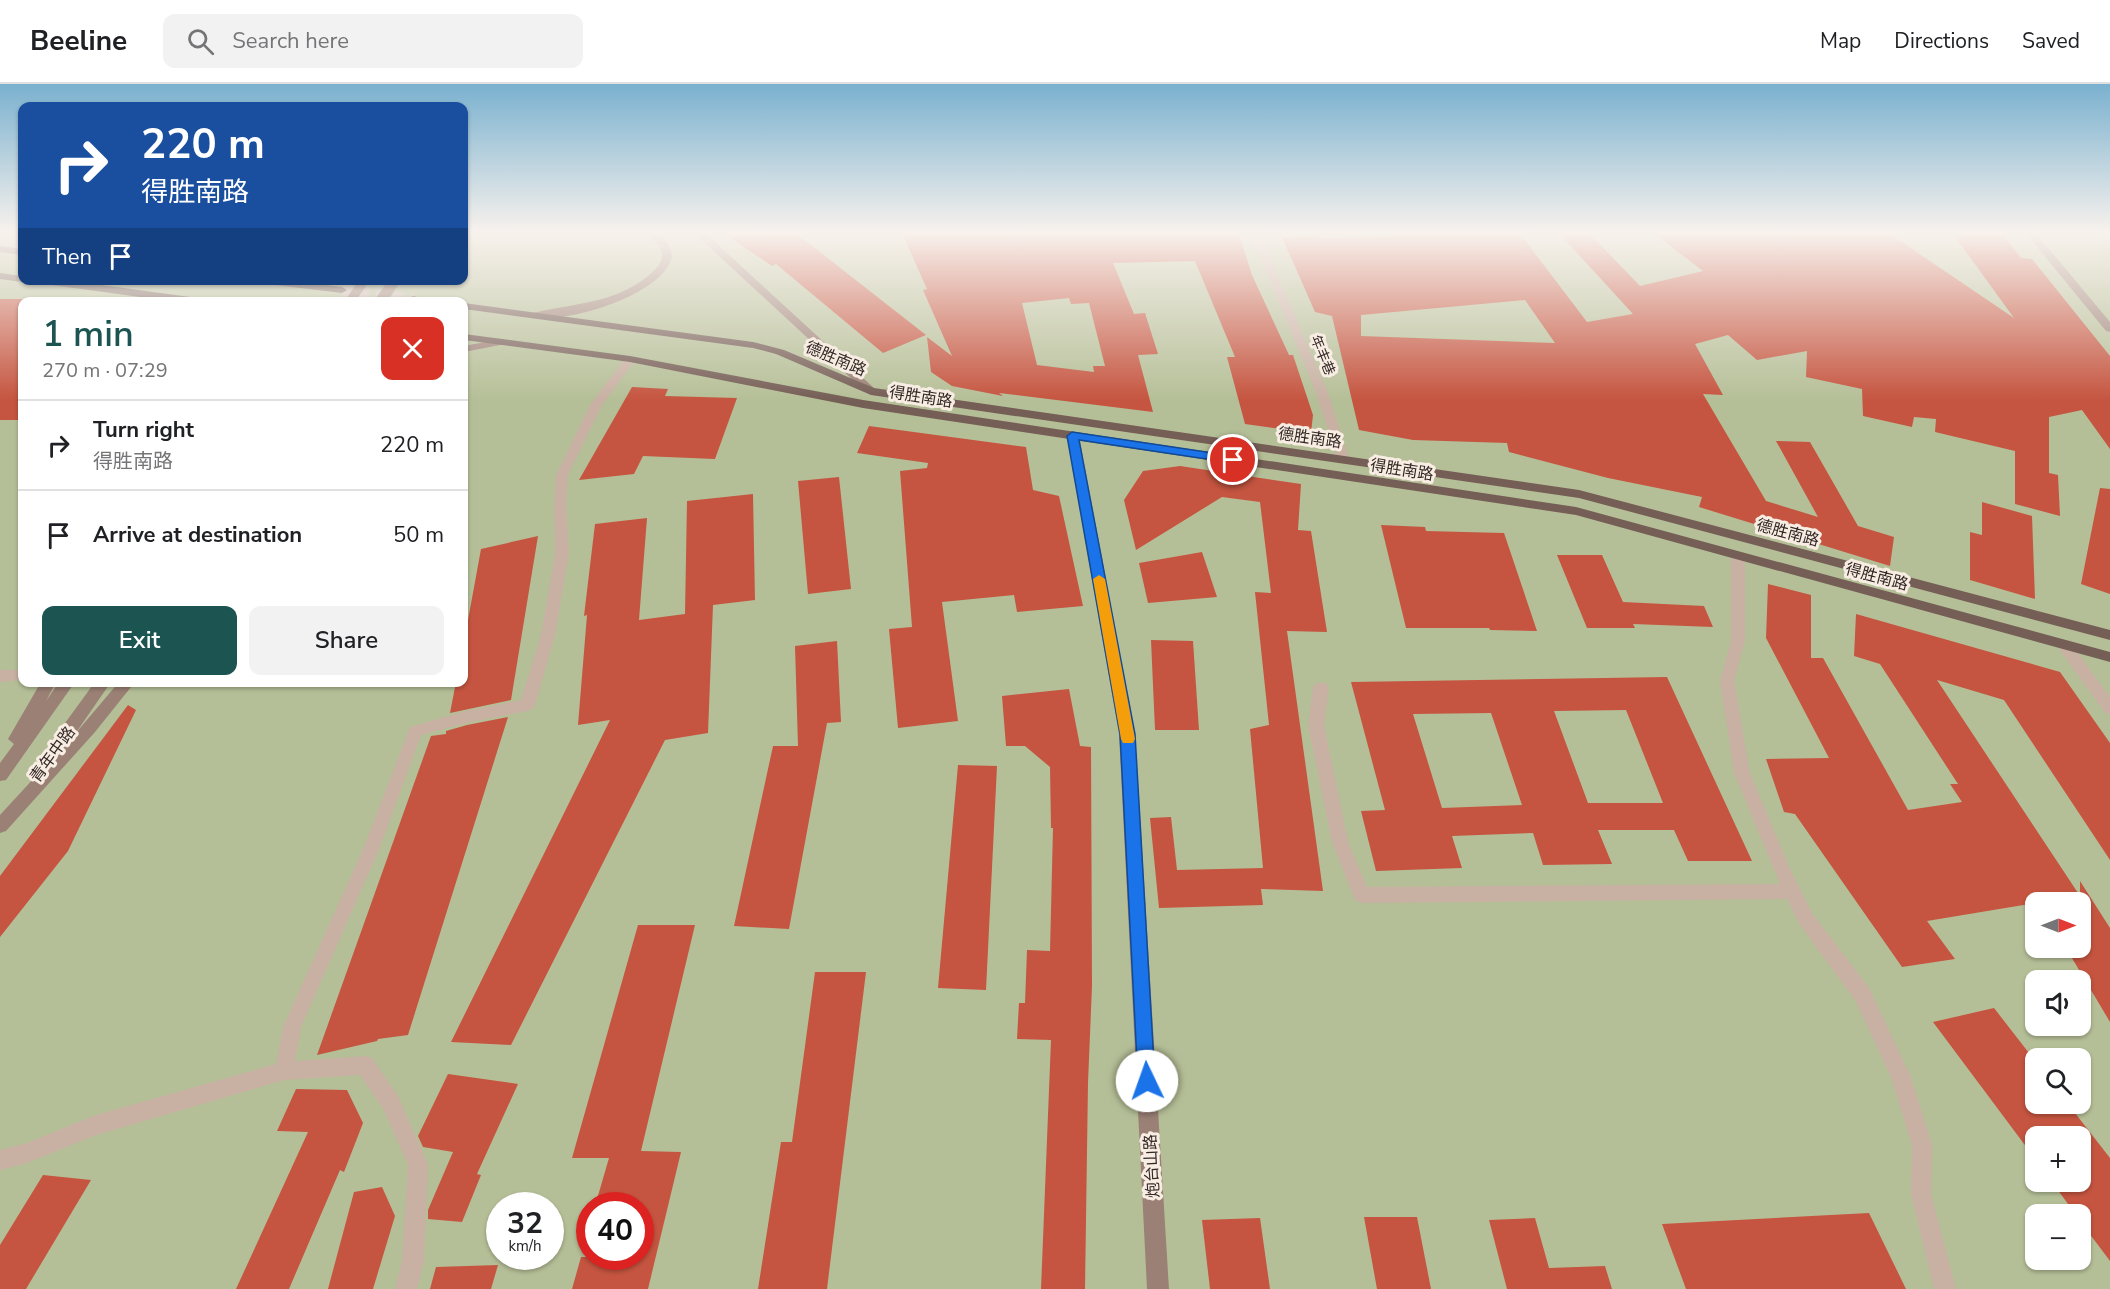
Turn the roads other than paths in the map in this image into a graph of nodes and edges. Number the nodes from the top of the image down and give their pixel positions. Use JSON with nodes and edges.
{"nodes":[{"id":1,"x":94,"y":287,"type":"edge"},
{"id":2,"x":319,"y":287,"type":"edge"},
{"id":3,"x":638,"y":287,"type":"edge"},
{"id":4,"x":758,"y":287,"type":"edge"},
{"id":5,"x":1278,"y":287,"type":"edge"},
{"id":6,"x":2075,"y":287,"type":"edge"},
{"id":7,"x":342,"y":290,"type":"tunnel mouth"},
{"id":8,"x":162,"y":296,"type":"joint"},
{"id":9,"x":169,"y":297,"type":"edge"},
{"id":10,"x":468,"y":306,"type":"edge"},
{"id":11,"x":537,"y":315,"type":"junction"},
{"id":12,"x":2110,"y":329,"type":"edge"},
{"id":13,"x":468,"y":338,"type":"edge"},
{"id":14,"x":501,"y":342,"type":"junction"},
{"id":15,"x":468,"y":348,"type":"edge"},
{"id":16,"x":630,"y":359,"type":"junction"},
{"id":17,"x":871,"y":391,"type":"junction"},
{"id":18,"x":1072,"y":436,"type":"junction"},
{"id":19,"x":1343,"y":458,"type":"junction"},
{"id":20,"x":1738,"y":556,"type":"junction"},
{"id":21,"x":2110,"y":635,"type":"edge"},
{"id":22,"x":2064,"y":645,"type":"junction"},
{"id":23,"x":2110,"y":657,"type":"edge"},
{"id":24,"x":18,"y":675,"type":"edge"},
{"id":25,"x":0,"y":676,"type":"edge"},
{"id":26,"x":46,"y":687,"type":"edge"},
{"id":27,"x":64,"y":687,"type":"edge"},
{"id":28,"x":100,"y":687,"type":"edge"},
{"id":29,"x":124,"y":687,"type":"edge"},
{"id":30,"x":1320,"y":687,"type":"dead end"},
{"id":31,"x":2110,"y":709,"type":"edge"},
{"id":32,"x":0,"y":766,"type":"edge"},
{"id":33,"x":0,"y":775,"type":"edge"},
{"id":34,"x":0,"y":826,"type":"edge"},
{"id":35,"x":1792,"y":891,"type":"junction"},
{"id":36,"x":285,"y":1071,"type":"junction"},
{"id":37,"x":0,"y":1160,"type":"edge"},
{"id":38,"x":406,"y":1289,"type":"edge"},
{"id":39,"x":1158,"y":1289,"type":"edge"},
{"id":40,"x":1945,"y":1289,"type":"edge"}],
"edges":[{"from":1,"to":8,"type":"main road"},
{"from":2,"to":7,"type":"main road"},
{"from":3,"to":11,"type":"main road"},
{"from":4,"to":17,"type":"main road"},
{"from":5,"to":19,"type":"street","name":"年丰巷"},
{"from":6,"to":12,"type":"main road"},
{"from":8,"to":9,"type":"main road"},
{"from":10,"to":11,"type":"main road","name":"德胜南路"},
{"from":11,"to":17,"type":"main road","name":"德胜南路"},
{"from":13,"to":14,"type":"main road","name":"得胜南路"},
{"from":14,"to":15,"type":"main road"},
{"from":14,"to":16,"type":"main road","name":"得胜南路"},
{"from":16,"to":18,"type":"main road","name":"得胜南路"},
{"from":16,"to":36,"type":"street"},
{"from":17,"to":19,"type":"main road","name":"德胜南路"},
{"from":18,"to":20,"type":"main road","name":"得胜南路"},
{"from":18,"to":39,"type":"main road","name":"炮台山路"},
{"from":19,"to":21,"type":"main road","name":"德胜南路"},
{"from":20,"to":22,"type":"main road","name":"得胜南路"},
{"from":20,"to":35,"type":"street"},
{"from":22,"to":23,"type":"main road","name":"得胜南路"},
{"from":22,"to":31,"type":"street"},
{"from":24,"to":25,"type":"street"},
{"from":26,"to":32,"type":"main road"},
{"from":27,"to":33,"type":"main road","name":"青年中路"},
{"from":28,"to":34,"type":"main road","name":"青年中路"},
{"from":29,"to":34,"type":"main road"},
{"from":30,"to":35,"type":"street"},
{"from":35,"to":40,"type":"street"},
{"from":36,"to":37,"type":"street"},
{"from":36,"to":38,"type":"street"}]}
